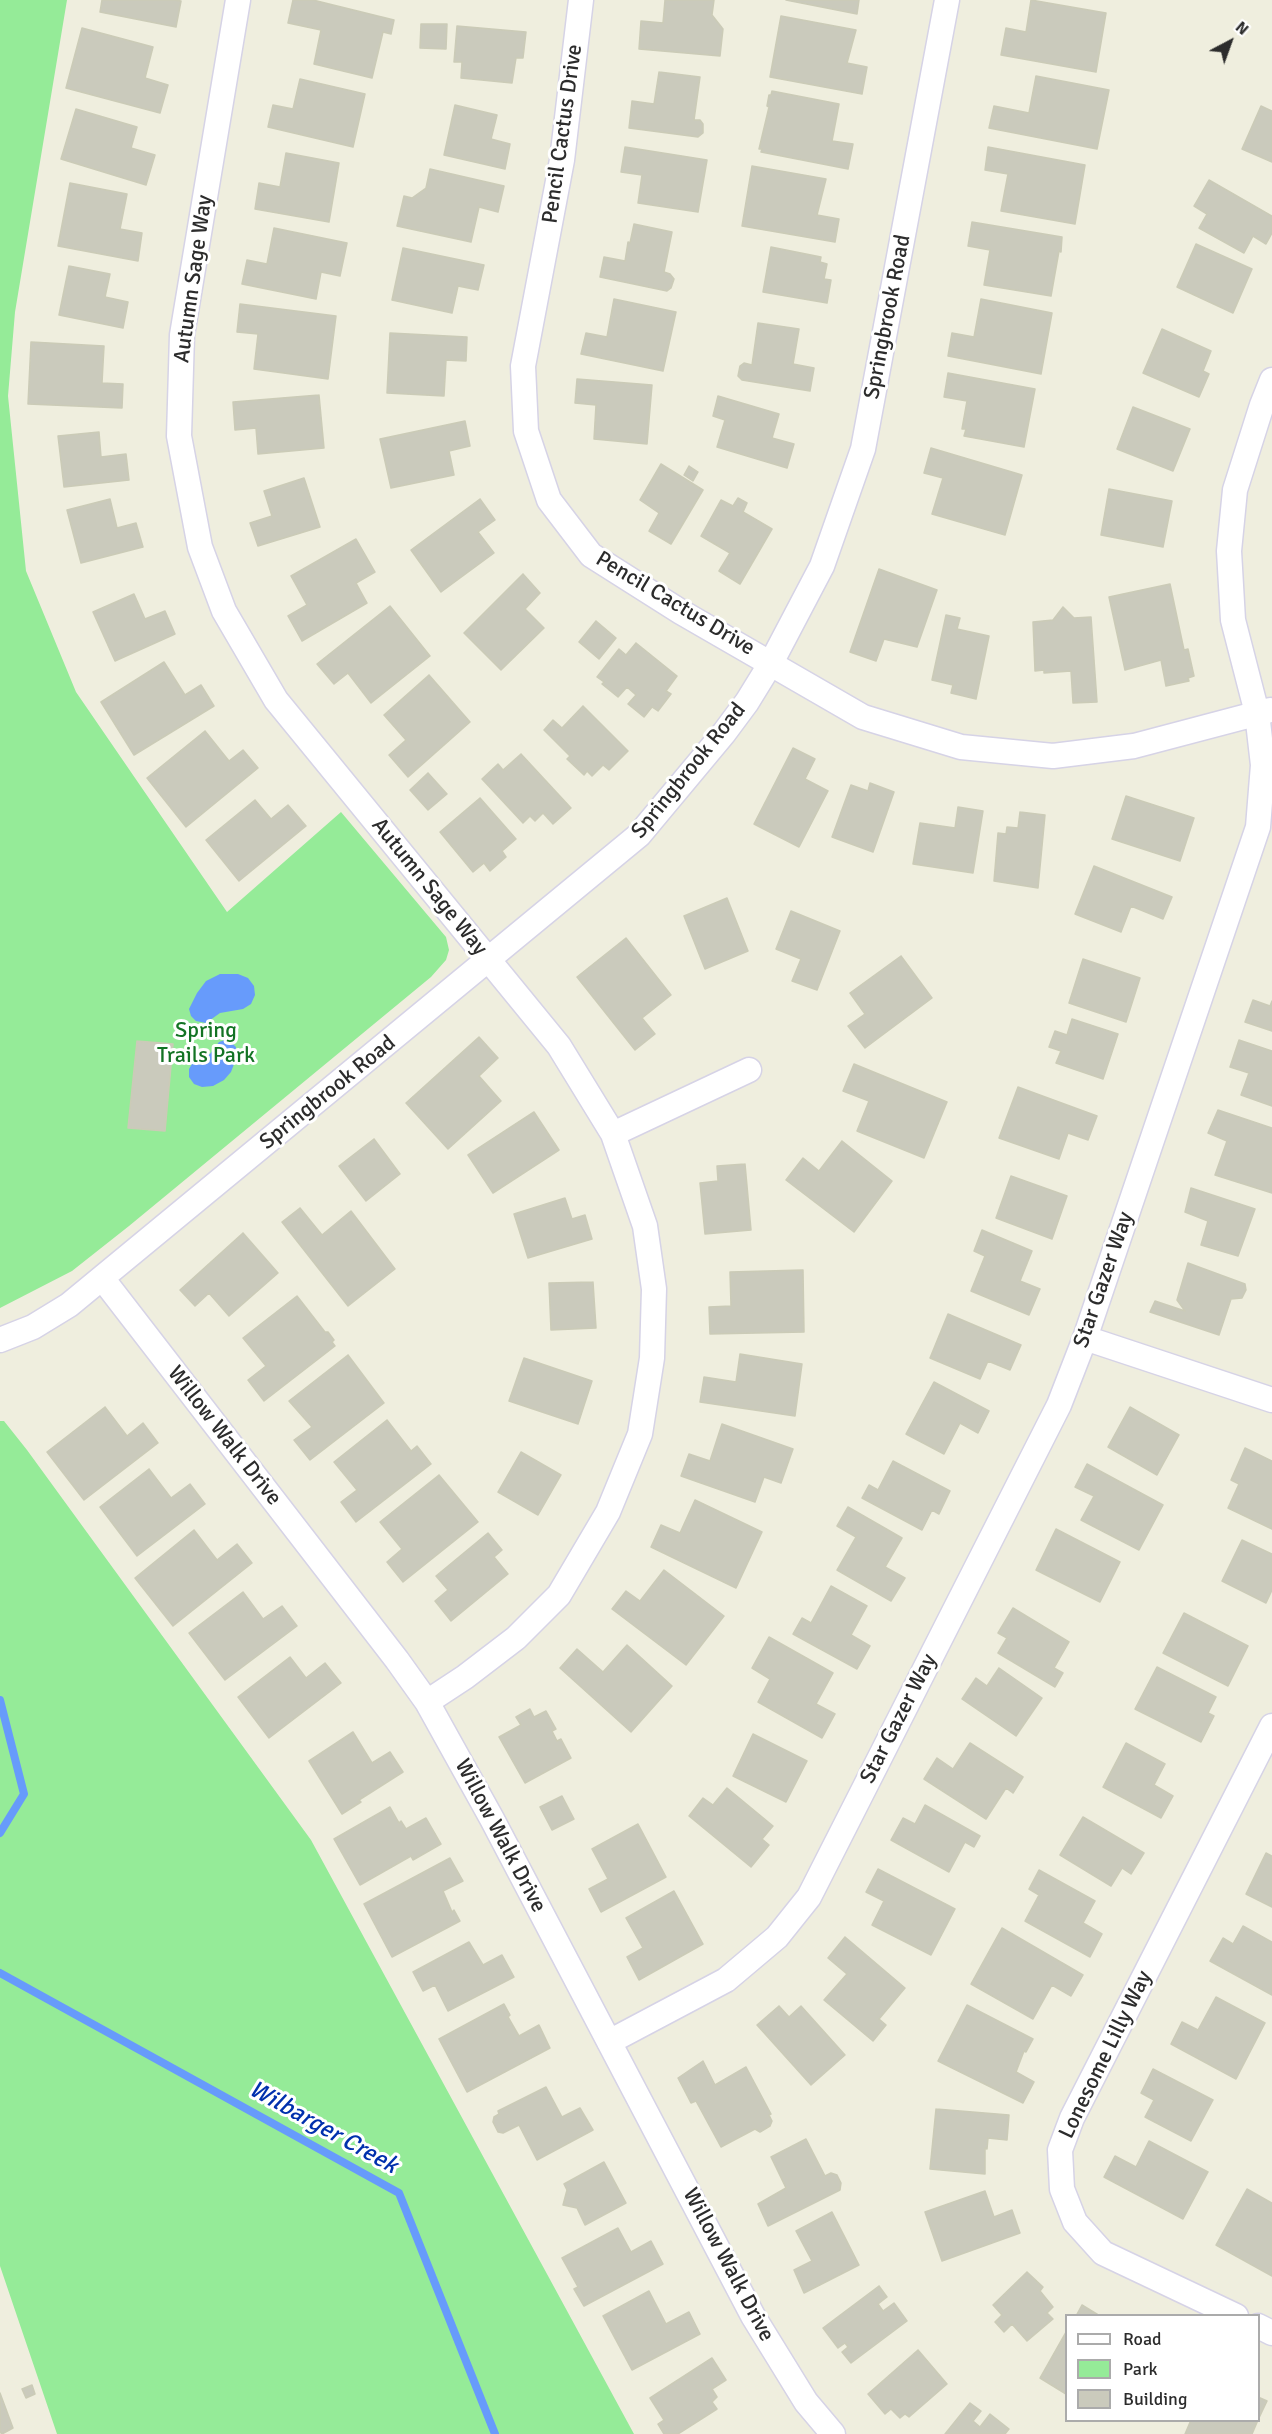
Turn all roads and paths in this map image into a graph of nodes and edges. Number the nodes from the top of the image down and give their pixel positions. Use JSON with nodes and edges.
{"nodes":[{"id":1,"x":238,"y":0,"type":"edge"},
{"id":2,"x":581,"y":0,"type":"edge"},
{"id":3,"x":947,"y":0,"type":"edge"},
{"id":4,"x":1272,"y":380,"type":"edge"},
{"id":5,"x":771,"y":663,"type":"junction"},
{"id":6,"x":1264,"y":711,"type":"edge"},
{"id":7,"x":489,"y":960,"type":"junction"},
{"id":8,"x":749,"y":1070,"type":"dead end"},
{"id":9,"x":613,"y":1134,"type":"junction"},
{"id":10,"x":102,"y":1278,"type":"junction"},
{"id":11,"x":1085,"y":1338,"type":"junction"},
{"id":12,"x":0,"y":1340,"type":"edge"},
{"id":13,"x":1272,"y":1400,"type":"edge"},
{"id":14,"x":427,"y":1701,"type":"junction"},
{"id":15,"x":1272,"y":1726,"type":"edge"},
{"id":16,"x":609,"y":2042,"type":"junction"},
{"id":17,"x":1232,"y":2314,"type":"edge"},
{"id":18,"x":833,"y":2434,"type":"edge"}],
"edges":[{"from":1,"to":7,"type":"street","name":"Autumn Sage Way"},
{"from":2,"to":5,"type":"street","name":"Pencil Cactus Drive"},
{"from":3,"to":5,"type":"street","name":"Springbrook Road"},
{"from":4,"to":6,"type":"street","name":"Star Gazer Way"},
{"from":5,"to":6,"type":"street","name":"Pencil Cactus Drive"},
{"from":5,"to":7,"type":"street","name":"Springbrook Road"},
{"from":6,"to":11,"type":"street","name":"Star Gazer Way"},
{"from":7,"to":9,"type":"street","name":"Autumn Sage Way"},
{"from":7,"to":10,"type":"street","name":"Springbrook Road"},
{"from":8,"to":9,"type":"street"},
{"from":9,"to":14,"type":"street","name":"Autumn Sage Way"},
{"from":10,"to":12,"type":"street","name":"Springbrook Road"},
{"from":10,"to":14,"type":"street","name":"Willow Walk Drive"},
{"from":11,"to":13,"type":"street"},
{"from":11,"to":16,"type":"street","name":"Star Gazer Way"},
{"from":14,"to":16,"type":"street","name":"Willow Walk Drive"},
{"from":15,"to":17,"type":"street","name":"Lonesome Lilly Way"},
{"from":16,"to":18,"type":"street","name":"Willow Walk Drive"}]}
